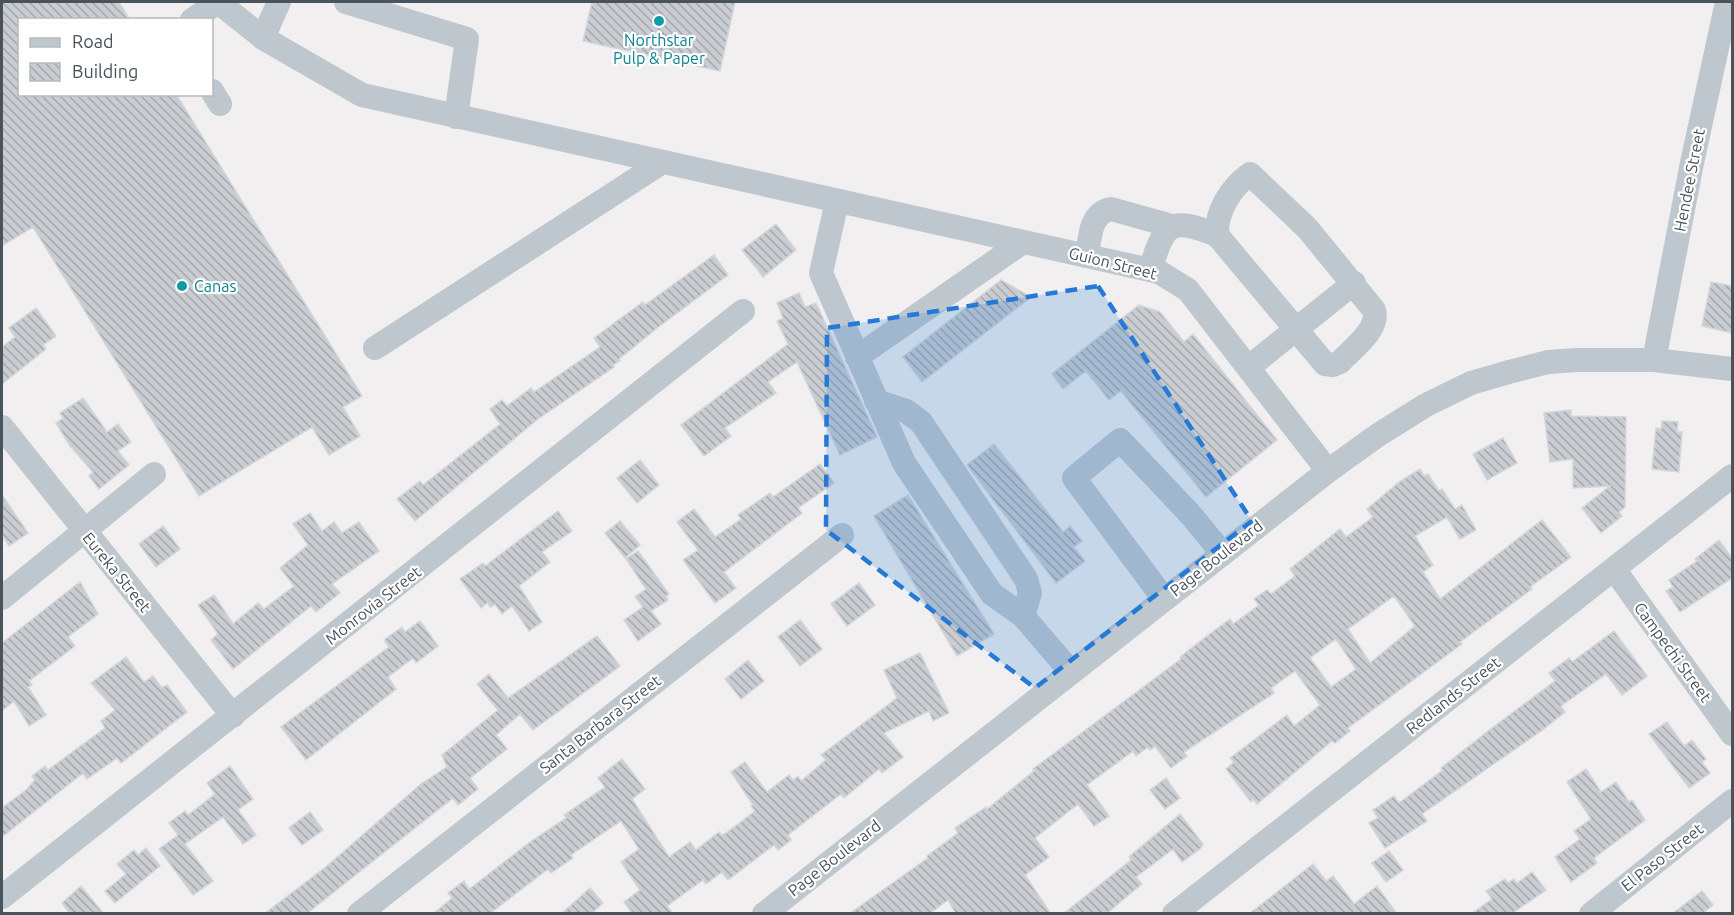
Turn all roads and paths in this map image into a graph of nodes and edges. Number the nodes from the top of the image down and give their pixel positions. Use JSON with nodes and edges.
{"nodes":[{"id":1,"x":218,"y":2,"type":"edge"},
{"id":2,"x":279,"y":2,"type":"edge"},
{"id":3,"x":346,"y":2,"type":"edge"},
{"id":4,"x":1727,"y":2,"type":"edge"},
{"id":5,"x":195,"y":18,"type":"edge"},
{"id":6,"x":263,"y":38,"type":"junction"},
{"id":7,"x":456,"y":117,"type":"junction"},
{"id":8,"x":661,"y":163,"type":"junction"},
{"id":9,"x":837,"y":201,"type":"junction"},
{"id":10,"x":1172,"y":226,"type":"junction"},
{"id":11,"x":1217,"y":235,"type":"junction"},
{"id":12,"x":1023,"y":242,"type":"junction"},
{"id":13,"x":1087,"y":256,"type":"junction"},
{"id":14,"x":1150,"y":270,"type":"junction"},
{"id":15,"x":1354,"y":283,"type":"junction"},
{"id":16,"x":743,"y":311,"type":"dead end"},
{"id":17,"x":1296,"y":329,"type":"junction"},
{"id":18,"x":375,"y":348,"type":"dead end"},
{"id":19,"x":857,"y":357,"type":"junction"},
{"id":20,"x":1654,"y":360,"type":"junction"},
{"id":21,"x":1249,"y":366,"type":"junction"},
{"id":22,"x":1732,"y":369,"type":"edge"},
{"id":23,"x":876,"y":401,"type":"junction"},
{"id":24,"x":2,"y":428,"type":"edge"},
{"id":25,"x":1328,"y":471,"type":"junction"},
{"id":26,"x":154,"y":474,"type":"dead end"},
{"id":27,"x":1732,"y":476,"type":"edge"},
{"id":28,"x":84,"y":532,"type":"junction"},
{"id":29,"x":842,"y":535,"type":"dead end"},
{"id":30,"x":1222,"y":553,"type":"junction"},
{"id":31,"x":1614,"y":569,"type":"junction"},
{"id":32,"x":2,"y":598,"type":"edge"},
{"id":33,"x":1164,"y":599,"type":"junction"},
{"id":34,"x":1023,"y":616,"type":"junction"},
{"id":35,"x":1071,"y":672,"type":"junction"},
{"id":36,"x":233,"y":716,"type":"junction"},
{"id":37,"x":1732,"y":734,"type":"edge"},
{"id":38,"x":1732,"y":801,"type":"edge"},
{"id":39,"x":2,"y":897,"type":"edge"},
{"id":40,"x":359,"y":914,"type":"edge"},
{"id":41,"x":764,"y":914,"type":"edge"},
{"id":42,"x":1174,"y":914,"type":"edge"},
{"id":43,"x":1591,"y":914,"type":"edge"}],
"edges":[{"from":1,"to":5,"type":"street"},
{"from":1,"to":6,"type":"street","name":"Guion Street"},
{"from":2,"to":6,"type":"street"},
{"from":3,"to":7,"type":"street"},
{"from":4,"to":20,"type":"street","name":"Hendee Street"},
{"from":6,"to":7,"type":"street","name":"Guion Street"},
{"from":7,"to":8,"type":"street","name":"Guion Street"},
{"from":8,"to":9,"type":"street","name":"Guion Street"},
{"from":8,"to":18,"type":"street"},
{"from":9,"to":12,"type":"street","name":"Guion Street"},
{"from":9,"to":19,"type":"street"},
{"from":10,"to":11,"type":"street"},
{"from":10,"to":13,"type":"street"},
{"from":10,"to":14,"type":"street"},
{"from":11,"to":15,"type":"street"},
{"from":11,"to":17,"type":"street"},
{"from":12,"to":13,"type":"street","name":"Guion Street"},
{"from":12,"to":19,"type":"street"},
{"from":13,"to":14,"type":"street","name":"Guion Street"},
{"from":14,"to":21,"type":"street","name":"Guion Street"},
{"from":15,"to":17,"type":"street"},
{"from":15,"to":17,"type":"street"},
{"from":16,"to":36,"type":"street","name":"Monrovia Street"},
{"from":17,"to":21,"type":"street"},
{"from":19,"to":23,"type":"street"},
{"from":20,"to":22,"type":"street","name":"Page Boulevard"},
{"from":20,"to":25,"type":"street","name":"Page Boulevard"},
{"from":21,"to":25,"type":"street","name":"Guion Street"},
{"from":23,"to":34,"type":"street"},
{"from":23,"to":34,"type":"street"},
{"from":24,"to":28,"type":"street","name":"Eureka Street"},
{"from":25,"to":30,"type":"street","name":"Page Boulevard"},
{"from":26,"to":28,"type":"street"},
{"from":27,"to":31,"type":"street","name":"Redlands Street"},
{"from":28,"to":32,"type":"street"},
{"from":28,"to":36,"type":"street","name":"Eureka Street"},
{"from":29,"to":40,"type":"street","name":"Santa Barbara Street"},
{"from":30,"to":33,"type":"street","name":"Page Boulevard"},
{"from":30,"to":33,"type":"street"},
{"from":31,"to":37,"type":"street","name":"Campechi Street"},
{"from":31,"to":42,"type":"street","name":"Redlands Street"},
{"from":33,"to":35,"type":"street","name":"Page Boulevard"},
{"from":34,"to":35,"type":"street"},
{"from":35,"to":41,"type":"street","name":"Page Boulevard"},
{"from":36,"to":39,"type":"street","name":"Monrovia Street"},
{"from":38,"to":43,"type":"street","name":"El Paso Street"}]}
